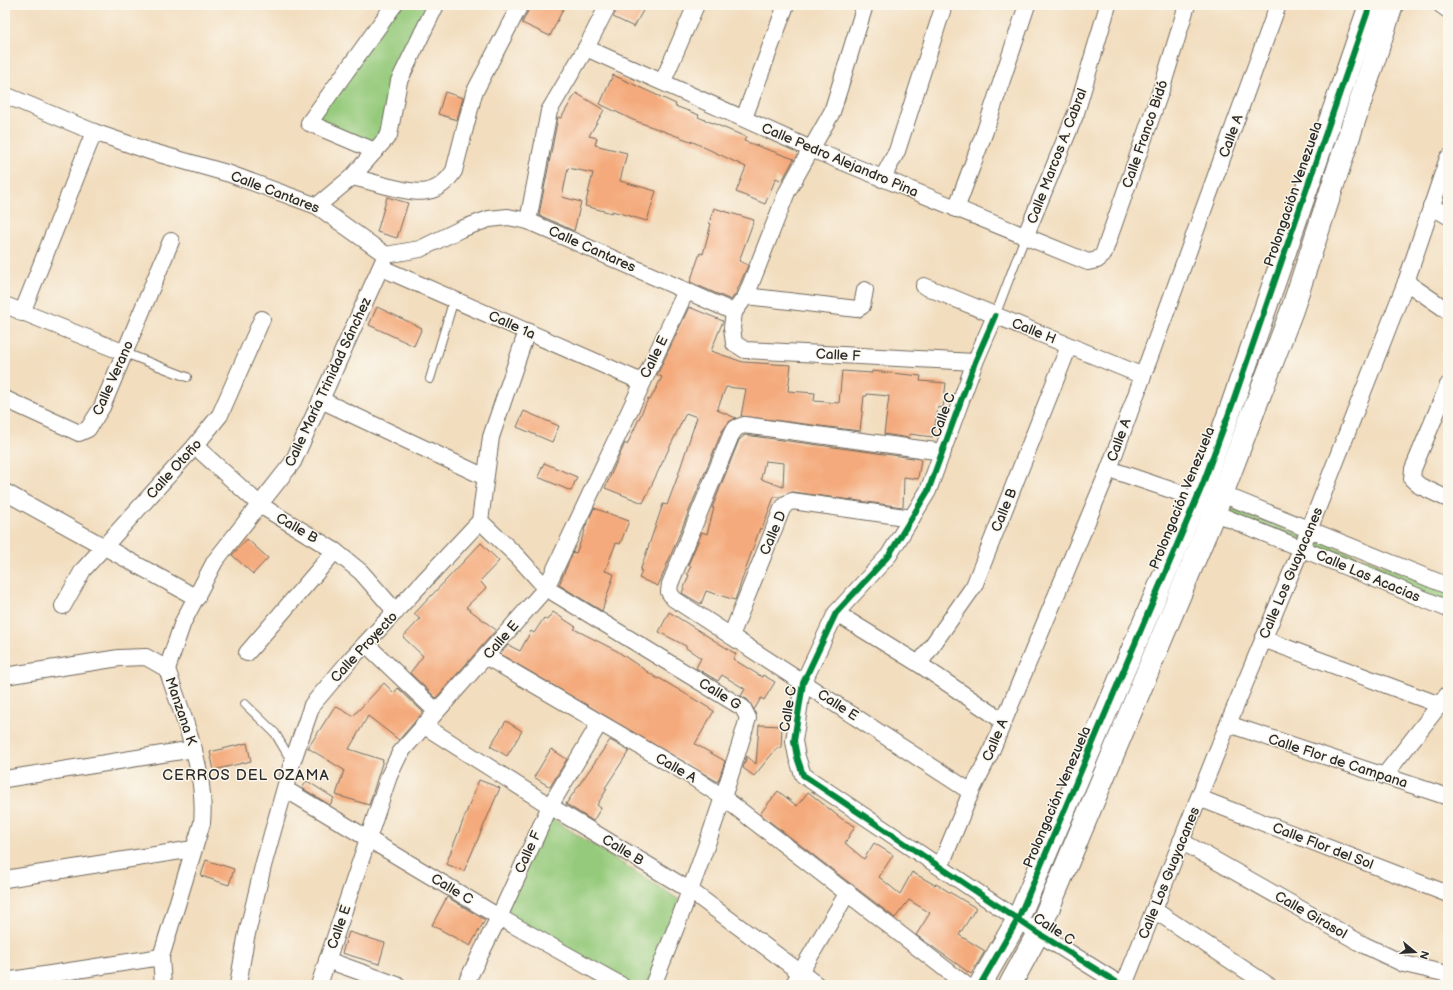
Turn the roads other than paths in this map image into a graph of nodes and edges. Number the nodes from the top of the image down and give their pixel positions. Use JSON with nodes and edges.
{"nodes":[{"id":1,"x":394,"y":5,"type":"edge"},
{"id":2,"x":436,"y":5,"type":"edge"},
{"id":3,"x":520,"y":5,"type":"edge"},
{"id":4,"x":608,"y":5,"type":"edge"},
{"id":5,"x":696,"y":5,"type":"edge"},
{"id":6,"x":786,"y":5,"type":"edge"},
{"id":7,"x":865,"y":5,"type":"edge"},
{"id":8,"x":944,"y":5,"type":"edge"},
{"id":9,"x":1027,"y":5,"type":"edge"},
{"id":10,"x":1108,"y":5,"type":"edge"},
{"id":11,"x":1187,"y":5,"type":"edge"},
{"id":12,"x":1278,"y":5,"type":"edge"},
{"id":13,"x":1370,"y":5,"type":"edge"},
{"id":14,"x":1392,"y":5,"type":"edge"},
{"id":15,"x":1442,"y":5,"type":"edge"},
{"id":16,"x":1448,"y":10,"type":"edge"},
{"id":17,"x":586,"y":48,"type":"junction"},
{"id":18,"x":662,"y":81,"type":"junction"},
{"id":19,"x":5,"y":96,"type":"edge"},
{"id":20,"x":744,"y":118,"type":"junction"},
{"id":21,"x":94,"y":132,"type":"junction"},
{"id":22,"x":811,"y":149,"type":"junction"},
{"id":23,"x":375,"y":151,"type":"junction"},
{"id":24,"x":1448,"y":158,"type":"edge"},
{"id":25,"x":352,"y":177,"type":"junction"},
{"id":26,"x":882,"y":178,"type":"junction"},
{"id":27,"x":317,"y":206,"type":"junction"},
{"id":28,"x":1431,"y":206,"type":"junction"},
{"id":29,"x":956,"y":209,"type":"junction"},
{"id":30,"x":1448,"y":216,"type":"edge"},
{"id":31,"x":528,"y":221,"type":"junction"},
{"id":32,"x":1025,"y":237,"type":"junction"},
{"id":33,"x":171,"y":241,"type":"dead end"},
{"id":34,"x":1097,"y":260,"type":"joint"},
{"id":35,"x":384,"y":261,"type":"junction"},
{"id":36,"x":1406,"y":282,"type":"junction"},
{"id":37,"x":924,"y":286,"type":"dead end"},
{"id":38,"x":865,"y":290,"type":"dead end"},
{"id":39,"x":686,"y":291,"type":"junction"},
{"id":40,"x":746,"y":296,"type":"junction"},
{"id":41,"x":454,"y":299,"type":"junction"},
{"id":42,"x":5,"y":305,"type":"edge"},
{"id":43,"x":1448,"y":311,"type":"edge"},
{"id":44,"x":734,"y":312,"type":"junction"},
{"id":45,"x":22,"y":313,"type":"junction"},
{"id":46,"x":995,"y":316,"type":"junction"},
{"id":47,"x":262,"y":318,"type":"dead end"},
{"id":48,"x":527,"y":331,"type":"junction"},
{"id":49,"x":1069,"y":346,"type":"junction"},
{"id":50,"x":124,"y":353,"type":"junction"},
{"id":51,"x":975,"y":362,"type":"junction"},
{"id":52,"x":1143,"y":376,"type":"junction"},
{"id":53,"x":187,"y":377,"type":"dead end"},
{"id":54,"x":430,"y":379,"type":"dead end"},
{"id":55,"x":642,"y":382,"type":"junction"},
{"id":56,"x":1448,"y":385,"type":"edge"},
{"id":57,"x":5,"y":399,"type":"edge"},
{"id":58,"x":321,"y":400,"type":"junction"},
{"id":59,"x":1444,"y":405,"type":"edge"},
{"id":60,"x":195,"y":446,"type":"junction"},
{"id":61,"x":943,"y":452,"type":"junction"},
{"id":62,"x":1109,"y":469,"type":"junction"},
{"id":63,"x":486,"y":477,"type":"junction"},
{"id":64,"x":5,"y":492,"type":"edge"},
{"id":65,"x":1192,"y":494,"type":"junction"},
{"id":66,"x":1448,"y":499,"type":"edge"},
{"id":67,"x":1218,"y":504,"type":"junction"},
{"id":68,"x":260,"y":506,"type":"junction"},
{"id":69,"x":912,"y":518,"type":"junction"},
{"id":70,"x":480,"y":521,"type":"junction"},
{"id":71,"x":1309,"y":530,"type":"junction"},
{"id":72,"x":104,"y":547,"type":"junction"},
{"id":73,"x":1300,"y":548,"type":"junction"},
{"id":74,"x":335,"y":551,"type":"junction"},
{"id":75,"x":1448,"y":586,"type":"edge"},
{"id":76,"x":546,"y":588,"type":"junction"},
{"id":77,"x":197,"y":598,"type":"junction"},
{"id":78,"x":63,"y":606,"type":"dead end"},
{"id":79,"x":1448,"y":609,"type":"edge"},
{"id":80,"x":396,"y":612,"type":"junction"},
{"id":81,"x":836,"y":613,"type":"junction"},
{"id":82,"x":730,"y":636,"type":"junction"},
{"id":83,"x":1263,"y":640,"type":"junction"},
{"id":84,"x":366,"y":644,"type":"junction"},
{"id":85,"x":247,"y":653,"type":"dead end"},
{"id":86,"x":486,"y":657,"type":"junction"},
{"id":87,"x":919,"y":664,"type":"junction"},
{"id":88,"x":167,"y":669,"type":"junction"},
{"id":89,"x":5,"y":676,"type":"edge"},
{"id":90,"x":803,"y":683,"type":"junction"},
{"id":91,"x":1444,"y":700,"type":"edge"},
{"id":92,"x":245,"y":704,"type":"dead end"},
{"id":93,"x":436,"y":711,"type":"junction"},
{"id":94,"x":1003,"y":721,"type":"junction"},
{"id":95,"x":599,"y":724,"type":"junction"},
{"id":96,"x":1228,"y":724,"type":"junction"},
{"id":97,"x":423,"y":725,"type":"junction"},
{"id":98,"x":194,"y":750,"type":"junction"},
{"id":99,"x":292,"y":763,"type":"junction"},
{"id":100,"x":1384,"y":776,"type":"junction"},
{"id":101,"x":5,"y":779,"type":"edge"},
{"id":102,"x":286,"y":789,"type":"junction"},
{"id":103,"x":971,"y":792,"type":"junction"},
{"id":104,"x":1448,"y":797,"type":"edge"},
{"id":105,"x":724,"y":798,"type":"junction"},
{"id":106,"x":1199,"y":798,"type":"junction"},
{"id":107,"x":550,"y":806,"type":"junction"},
{"id":108,"x":369,"y":838,"type":"junction"},
{"id":109,"x":1181,"y":841,"type":"junction"},
{"id":110,"x":194,"y":849,"type":"junction"},
{"id":111,"x":940,"y":868,"type":"junction"},
{"id":112,"x":5,"y":879,"type":"edge"},
{"id":113,"x":691,"y":891,"type":"junction"},
{"id":114,"x":848,"y":892,"type":"junction"},
{"id":115,"x":1448,"y":894,"type":"edge"},
{"id":116,"x":1154,"y":910,"type":"junction"},
{"id":117,"x":499,"y":917,"type":"junction"},
{"id":118,"x":1018,"y":919,"type":"junction"},
{"id":119,"x":1038,"y":934,"type":"junction"},
{"id":120,"x":161,"y":957,"type":"junction"},
{"id":121,"x":327,"y":960,"type":"junction"},
{"id":122,"x":1448,"y":974,"type":"edge"},
{"id":123,"x":797,"y":978,"type":"edge"},
{"id":124,"x":5,"y":981,"type":"edge"},
{"id":125,"x":163,"y":985,"type":"edge"},
{"id":126,"x":238,"y":985,"type":"edge"},
{"id":127,"x":319,"y":985,"type":"edge"},
{"id":128,"x":398,"y":985,"type":"edge"},
{"id":129,"x":465,"y":985,"type":"edge"},
{"id":130,"x":621,"y":985,"type":"edge"},
{"id":131,"x":654,"y":985,"type":"edge"},
{"id":132,"x":817,"y":985,"type":"edge"},
{"id":133,"x":966,"y":985,"type":"edge"},
{"id":134,"x":980,"y":985,"type":"edge"},
{"id":135,"x":1010,"y":985,"type":"edge"},
{"id":136,"x":1122,"y":985,"type":"edge"},
{"id":137,"x":1268,"y":985,"type":"edge"}],
"edges":[{"from":1,"to":23,"type":"street"},
{"from":2,"to":23,"type":"street"},
{"from":3,"to":25,"type":"street"},
{"from":4,"to":17,"type":"street"},
{"from":5,"to":18,"type":"street"},
{"from":6,"to":20,"type":"street"},
{"from":7,"to":22,"type":"street"},
{"from":8,"to":26,"type":"street"},
{"from":9,"to":29,"type":"street"},
{"from":10,"to":32,"type":"street","name":"Calle Marcos A. Cabral"},
{"from":11,"to":34,"type":"street","name":"Calle Franco Bidó"},
{"from":12,"to":52,"type":"street","name":"Calle A"},
{"from":13,"to":65,"type":"street","name":"Prolongación Venezuela"},
{"from":14,"to":67,"type":"street"},
{"from":15,"to":16,"type":"street"},
{"from":17,"to":18,"type":"street","name":"Calle Pedro Alejandro Pina"},
{"from":17,"to":31,"type":"street"},
{"from":18,"to":20,"type":"street","name":"Calle Pedro Alejandro Pina"},
{"from":19,"to":21,"type":"street","name":"Calle Cantares"},
{"from":20,"to":22,"type":"street","name":"Calle Pedro Alejandro Pina"},
{"from":21,"to":27,"type":"street","name":"Calle Cantares"},
{"from":21,"to":45,"type":"street"},
{"from":22,"to":26,"type":"street","name":"Calle Pedro Alejandro Pina"},
{"from":22,"to":40,"type":"street"},
{"from":23,"to":25,"type":"street"},
{"from":24,"to":28,"type":"street","name":"Calle Los Guayacanes"},
{"from":25,"to":27,"type":"street"},
{"from":26,"to":29,"type":"street","name":"Calle Pedro Alejandro Pina"},
{"from":27,"to":35,"type":"street","name":"Calle Cantares"},
{"from":28,"to":30,"type":"street"},
{"from":28,"to":36,"type":"street","name":"Calle Los Guayacanes"},
{"from":29,"to":32,"type":"street","name":"Calle Pedro Alejandro Pina"},
{"from":31,"to":35,"type":"street","name":"Calle Cantares"},
{"from":31,"to":39,"type":"street","name":"Calle Cantares"},
{"from":32,"to":34,"type":"street","name":"Calle Pedro Alejandro Pina"},
{"from":32,"to":46,"type":"lane"},
{"from":33,"to":50,"type":"street","name":"Calle Verano"},
{"from":35,"to":41,"type":"street","name":"Calle 1a"},
{"from":35,"to":58,"type":"street","name":"Calle María Trinidad Sánchez"},
{"from":36,"to":43,"type":"street"},
{"from":36,"to":71,"type":"street","name":"Calle Los Guayacanes"},
{"from":37,"to":46,"type":"street","name":"Calle H"},
{"from":38,"to":40,"type":"street"},
{"from":39,"to":44,"type":"street","name":"Calle Cantares"},
{"from":39,"to":55,"type":"street","name":"Calle E"},
{"from":40,"to":44,"type":"street"},
{"from":41,"to":48,"type":"street","name":"Calle 1a"},
{"from":41,"to":54,"type":"lane"},
{"from":42,"to":45,"type":"street"},
{"from":44,"to":51,"type":"street","name":"Calle F"},
{"from":45,"to":50,"type":"street"},
{"from":46,"to":49,"type":"street","name":"Calle H"},
{"from":46,"to":51,"type":"street","name":"Calle C"},
{"from":47,"to":60,"type":"street","name":"Calle Otoño"},
{"from":48,"to":55,"type":"street","name":"Calle 1a"},
{"from":48,"to":63,"type":"street"},
{"from":49,"to":52,"type":"street","name":"Calle H"},
{"from":49,"to":87,"type":"street","name":"Calle B"},
{"from":50,"to":53,"type":"lane"},
{"from":50,"to":57,"type":"street","name":"Calle Verano"},
{"from":51,"to":61,"type":"street","name":"Calle C"},
{"from":52,"to":62,"type":"street","name":"Calle A"},
{"from":55,"to":76,"type":"street","name":"Calle E"},
{"from":56,"to":59,"type":"street"},
{"from":58,"to":63,"type":"street"},
{"from":58,"to":68,"type":"street","name":"Calle María Trinidad Sánchez"},
{"from":59,"to":66,"type":"street"},
{"from":60,"to":68,"type":"street","name":"Calle B"},
{"from":60,"to":72,"type":"street","name":"Calle Otoño"},
{"from":61,"to":69,"type":"street","name":"Calle C"},
{"from":61,"to":82,"type":"street","name":"Calle E"},
{"from":62,"to":65,"type":"street","name":"Calle Las Acacias"},
{"from":62,"to":94,"type":"street","name":"Calle A"},
{"from":63,"to":70,"type":"street"},
{"from":64,"to":72,"type":"street"},
{"from":65,"to":67,"type":"street","name":"Calle Las Acacias"},
{"from":65,"to":118,"type":"street","name":"Prolongación Venezuela"},
{"from":67,"to":71,"type":"street","name":"Calle Las Acacias"},
{"from":67,"to":73,"type":"street","name":"Calle Las Acacias"},
{"from":67,"to":119,"type":"street"},
{"from":68,"to":74,"type":"street","name":"Calle B"},
{"from":68,"to":77,"type":"street","name":"Calle María Trinidad Sánchez"},
{"from":69,"to":81,"type":"street","name":"Calle C"},
{"from":69,"to":82,"type":"street","name":"Calle D"},
{"from":70,"to":76,"type":"street","name":"Calle G"},
{"from":70,"to":80,"type":"street","name":"Calle Proyecto"},
{"from":71,"to":73,"type":"street","name":"Calle Los Guayacanes"},
{"from":71,"to":75,"type":"street","name":"Calle Las Acacias"},
{"from":72,"to":77,"type":"street"},
{"from":72,"to":78,"type":"street","name":"Calle Otoño"},
{"from":73,"to":79,"type":"street","name":"Calle Las Acacias"},
{"from":73,"to":83,"type":"street","name":"Calle Los Guayacanes"},
{"from":74,"to":80,"type":"street","name":"Calle B"},
{"from":74,"to":85,"type":"street"},
{"from":76,"to":86,"type":"street","name":"Calle E"},
{"from":76,"to":105,"type":"street","name":"Calle G"},
{"from":77,"to":88,"type":"street","name":"Calle María Trinidad Sánchez"},
{"from":80,"to":84,"type":"street","name":"Calle Proyecto"},
{"from":81,"to":87,"type":"street"},
{"from":81,"to":90,"type":"street","name":"Calle C"},
{"from":82,"to":90,"type":"street","name":"Calle E"},
{"from":83,"to":91,"type":"street"},
{"from":83,"to":96,"type":"street","name":"Calle Los Guayacanes"},
{"from":84,"to":93,"type":"street"},
{"from":84,"to":99,"type":"street","name":"Calle Proyecto"},
{"from":86,"to":93,"type":"street","name":"Calle E"},
{"from":86,"to":95,"type":"street","name":"Calle A"},
{"from":87,"to":94,"type":"street"},
{"from":88,"to":89,"type":"street","name":"Manzana K"},
{"from":88,"to":98,"type":"street","name":"Manzana K"},
{"from":90,"to":103,"type":"street","name":"Calle E"},
{"from":90,"to":111,"type":"street","name":"Calle C"},
{"from":91,"to":100,"type":"street"},
{"from":92,"to":99,"type":"lane"},
{"from":93,"to":97,"type":"street","name":"Calle E"},
{"from":94,"to":103,"type":"street","name":"Calle A"},
{"from":95,"to":105,"type":"street","name":"Calle A"},
{"from":95,"to":107,"type":"street","name":"Calle F"},
{"from":96,"to":100,"type":"street","name":"Calle Flor de Campana"},
{"from":96,"to":106,"type":"street","name":"Calle Los Guayacanes"},
{"from":97,"to":107,"type":"street","name":"Calle B"},
{"from":97,"to":108,"type":"street","name":"Calle E"},
{"from":98,"to":101,"type":"street"},
{"from":98,"to":110,"type":"street","name":"Manzana K"},
{"from":99,"to":102,"type":"street","name":"Calle Proyecto"},
{"from":100,"to":104,"type":"street","name":"Calle Flor de Campana"},
{"from":102,"to":108,"type":"street","name":"Calle C"},
{"from":102,"to":126,"type":"street","name":"Calle Proyecto"},
{"from":103,"to":111,"type":"street","name":"Calle A"},
{"from":105,"to":113,"type":"street","name":"Calle G"},
{"from":105,"to":114,"type":"street","name":"Calle A"},
{"from":106,"to":109,"type":"street","name":"Calle Los Guayacanes"},
{"from":106,"to":115,"type":"street","name":"Calle Flor del Sol"},
{"from":107,"to":113,"type":"street","name":"Calle B"},
{"from":107,"to":117,"type":"street","name":"Calle F"},
{"from":108,"to":117,"type":"street","name":"Calle C"},
{"from":108,"to":121,"type":"street","name":"Calle E"},
{"from":109,"to":116,"type":"street","name":"Calle Los Guayacanes"},
{"from":109,"to":122,"type":"street","name":"Calle Girasol"},
{"from":110,"to":112,"type":"street"},
{"from":110,"to":120,"type":"street","name":"Manzana K"},
{"from":111,"to":118,"type":"street","name":"Calle C"},
{"from":113,"to":123,"type":"street","name":"Calle B"},
{"from":113,"to":131,"type":"street","name":"Calle G"},
{"from":114,"to":123,"type":"street"},
{"from":114,"to":133,"type":"street","name":"Calle A"},
{"from":116,"to":136,"type":"street","name":"Calle Los Guayacanes"},
{"from":116,"to":137,"type":"street"},
{"from":117,"to":129,"type":"street","name":"Calle F"},
{"from":117,"to":130,"type":"street","name":"Calle C"},
{"from":118,"to":119,"type":"street","name":"Calle C"},
{"from":118,"to":134,"type":"street","name":"Prolongación Venezuela"},
{"from":119,"to":135,"type":"street"},
{"from":119,"to":136,"type":"street","name":"Calle C"},
{"from":120,"to":124,"type":"street"},
{"from":120,"to":125,"type":"street","name":"Manzana K"},
{"from":121,"to":127,"type":"street","name":"Calle E"},
{"from":121,"to":128,"type":"street"},
{"from":123,"to":132,"type":"street","name":"Calle B"}]}
